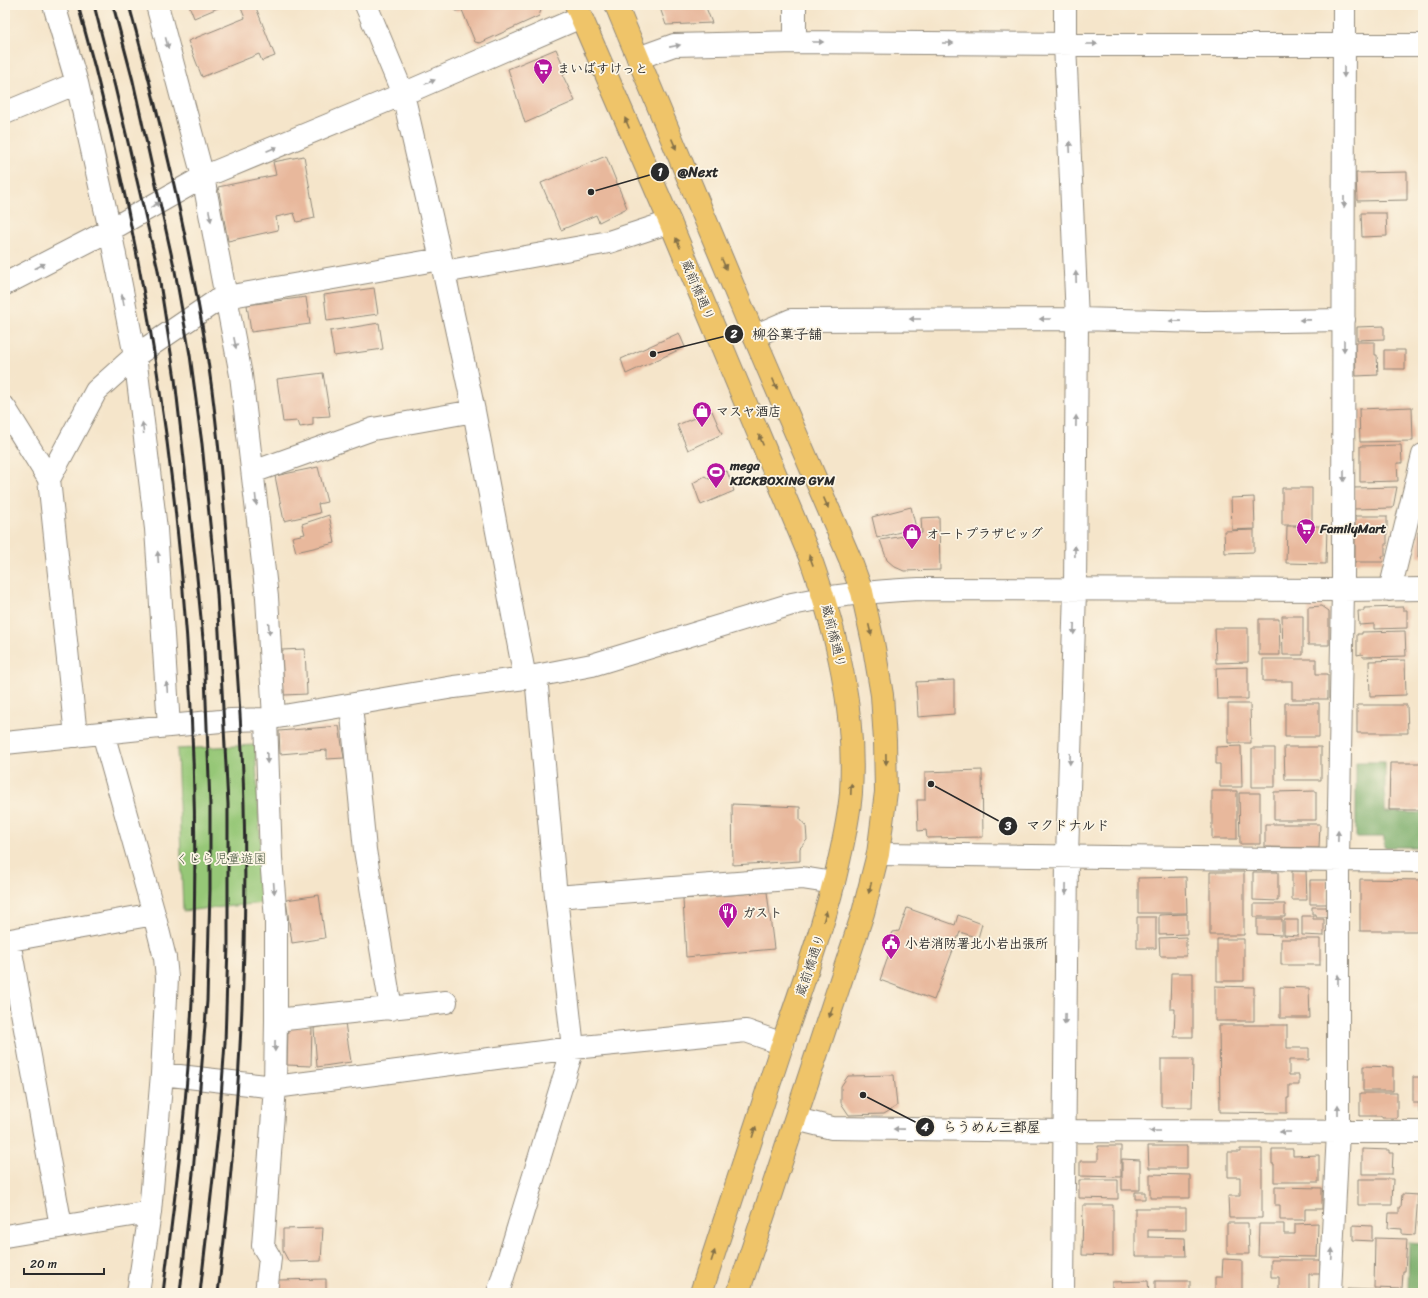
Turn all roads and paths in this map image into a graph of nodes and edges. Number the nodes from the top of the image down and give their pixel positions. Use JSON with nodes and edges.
{"nodes":[{"id":1,"x":54,"y":5,"type":"edge"},
{"id":2,"x":157,"y":5,"type":"edge"},
{"id":3,"x":366,"y":5,"type":"edge"},
{"id":4,"x":616,"y":5,"type":"edge"},
{"id":5,"x":795,"y":5,"type":"edge"},
{"id":6,"x":1065,"y":5,"type":"edge"},
{"id":7,"x":1344,"y":5,"type":"edge"},
{"id":8,"x":579,"y":11,"type":"edge"},
{"id":9,"x":795,"y":42,"type":"junction"},
{"id":10,"x":1065,"y":44,"type":"junction"},
{"id":11,"x":1423,"y":44,"type":"edge"},
{"id":12,"x":1344,"y":45,"type":"junction"},
{"id":13,"x":638,"y":58,"type":"junction"},
{"id":14,"x":77,"y":83,"type":"junction"},
{"id":15,"x":403,"y":94,"type":"junction"},
{"id":16,"x":5,"y":113,"type":"edge"},
{"id":17,"x":203,"y":177,"type":"junction"},
{"id":18,"x":670,"y":222,"type":"junction"},
{"id":19,"x":110,"y":230,"type":"junction"},
{"id":20,"x":443,"y":265,"type":"junction"},
{"id":21,"x":5,"y":284,"type":"edge"},
{"id":22,"x":226,"y":297,"type":"junction"},
{"id":23,"x":1078,"y":319,"type":"junction"},
{"id":24,"x":1344,"y":320,"type":"junction"},
{"id":25,"x":754,"y":336,"type":"junction"},
{"id":26,"x":134,"y":356,"type":"junction"},
{"id":27,"x":5,"y":408,"type":"edge"},
{"id":28,"x":474,"y":411,"type":"junction"},
{"id":29,"x":1423,"y":454,"type":"edge"},
{"id":30,"x":253,"y":472,"type":"junction"},
{"id":31,"x":49,"y":480,"type":"junction"},
{"id":32,"x":1423,"y":589,"type":"edge"},
{"id":33,"x":1075,"y":590,"type":"junction"},
{"id":34,"x":1344,"y":590,"type":"junction"},
{"id":35,"x":1390,"y":590,"type":"junction"},
{"id":36,"x":862,"y":592,"type":"junction"},
{"id":37,"x":824,"y":597,"type":"junction"},
{"id":38,"x":530,"y":677,"type":"junction"},
{"id":39,"x":351,"y":704,"type":"junction"},
{"id":40,"x":270,"y":718,"type":"junction"},
{"id":41,"x":170,"y":726,"type":"junction"},
{"id":42,"x":103,"y":733,"type":"junction"},
{"id":43,"x":76,"y":736,"type":"junction"},
{"id":44,"x":5,"y":743,"type":"edge"},
{"id":45,"x":878,"y":854,"type":"junction"},
{"id":46,"x":1067,"y":857,"type":"junction"},
{"id":47,"x":1338,"y":860,"type":"junction"},
{"id":48,"x":1423,"y":860,"type":"edge"},
{"id":49,"x":834,"y":883,"type":"junction"},
{"id":50,"x":556,"y":897,"type":"junction"},
{"id":51,"x":154,"y":914,"type":"junction"},
{"id":52,"x":7,"y":941,"type":"edge"},
{"id":53,"x":446,"y":1002,"type":"dead end"},
{"id":54,"x":391,"y":1008,"type":"junction"},
{"id":55,"x":276,"y":1020,"type":"junction"},
{"id":56,"x":782,"y":1044,"type":"junction"},
{"id":57,"x":573,"y":1048,"type":"junction"},
{"id":58,"x":162,"y":1074,"type":"junction"},
{"id":59,"x":275,"y":1087,"type":"junction"},
{"id":60,"x":796,"y":1119,"type":"junction"},
{"id":61,"x":1064,"y":1131,"type":"junction"},
{"id":62,"x":1338,"y":1132,"type":"junction"},
{"id":63,"x":1423,"y":1132,"type":"edge"},
{"id":64,"x":150,"y":1212,"type":"junction"},
{"id":65,"x":61,"y":1226,"type":"junction"},
{"id":66,"x":5,"y":1236,"type":"edge"},
{"id":67,"x":138,"y":1293,"type":"edge"},
{"id":68,"x":266,"y":1293,"type":"edge"},
{"id":69,"x":498,"y":1293,"type":"edge"},
{"id":70,"x":701,"y":1293,"type":"edge"},
{"id":71,"x":738,"y":1293,"type":"edge"},
{"id":72,"x":1063,"y":1293,"type":"edge"},
{"id":73,"x":1330,"y":1293,"type":"edge"}],
"edges":[{"from":1,"to":14,"type":"street"},
{"from":2,"to":17,"type":"street","one_way":true},
{"from":3,"to":15,"type":"street"},
{"from":4,"to":13,"type":"main road"},
{"from":5,"to":9,"type":"street"},
{"from":6,"to":10,"type":"street"},
{"from":7,"to":12,"type":"street"},
{"from":15,"to":8,"type":"street","one_way":true},
{"from":18,"to":8,"type":"main road","name":"蔵前橋通り","one_way":true},
{"from":9,"to":10,"type":"street","one_way":true},
{"from":13,"to":9,"type":"street","one_way":true},
{"from":10,"to":12,"type":"street","one_way":true},
{"from":23,"to":10,"type":"street","one_way":true},
{"from":11,"to":12,"type":"street"},
{"from":12,"to":24,"type":"street","one_way":true},
{"from":13,"to":25,"type":"main road","one_way":true},
{"from":14,"to":16,"type":"street"},
{"from":14,"to":19,"type":"street"},
{"from":17,"to":15,"type":"street","one_way":true},
{"from":15,"to":20,"type":"street"},
{"from":19,"to":17,"type":"street","one_way":true},
{"from":17,"to":22,"type":"street","one_way":true},
{"from":18,"to":20,"type":"street"},
{"from":37,"to":18,"type":"main road","name":"蔵前橋通り","one_way":true},
{"from":21,"to":19,"type":"street","one_way":true},
{"from":26,"to":19,"type":"street","one_way":true},
{"from":20,"to":22,"type":"street"},
{"from":20,"to":28,"type":"street"},
{"from":22,"to":26,"type":"street"},
{"from":22,"to":30,"type":"street","one_way":true},
{"from":24,"to":23,"type":"street","one_way":true},
{"from":23,"to":25,"type":"street","one_way":true},
{"from":33,"to":23,"type":"street","one_way":true},
{"from":24,"to":34,"type":"street","one_way":true},
{"from":25,"to":36,"type":"main road","one_way":true},
{"from":26,"to":31,"type":"street"},
{"from":41,"to":26,"type":"street","one_way":true},
{"from":27,"to":31,"type":"street"},
{"from":28,"to":30,"type":"street"},
{"from":28,"to":38,"type":"street"},
{"from":29,"to":35,"type":"street"},
{"from":30,"to":40,"type":"street","one_way":true},
{"from":31,"to":43,"type":"street"},
{"from":32,"to":35,"type":"street"},
{"from":33,"to":34,"type":"street"},
{"from":33,"to":36,"type":"street"},
{"from":33,"to":46,"type":"street","one_way":true},
{"from":34,"to":35,"type":"street"},
{"from":47,"to":34,"type":"street","one_way":true},
{"from":36,"to":37,"type":"street"},
{"from":36,"to":45,"type":"main road","one_way":true},
{"from":37,"to":38,"type":"street"},
{"from":49,"to":37,"type":"main road","name":"蔵前橋通り","one_way":true},
{"from":38,"to":39,"type":"street"},
{"from":38,"to":50,"type":"street"},
{"from":39,"to":40,"type":"street"},
{"from":39,"to":54,"type":"street"},
{"from":40,"to":41,"type":"street"},
{"from":40,"to":55,"type":"street","one_way":true},
{"from":41,"to":42,"type":"street"},
{"from":42,"to":43,"type":"street"},
{"from":42,"to":51,"type":"street"},
{"from":43,"to":44,"type":"street"},
{"from":45,"to":46,"type":"street"},
{"from":45,"to":60,"type":"main road","one_way":true},
{"from":46,"to":47,"type":"street"},
{"from":46,"to":61,"type":"street","one_way":true},
{"from":47,"to":48,"type":"street"},
{"from":62,"to":47,"type":"street","one_way":true},
{"from":49,"to":50,"type":"street"},
{"from":56,"to":49,"type":"main road","name":"蔵前橋通り","one_way":true},
{"from":50,"to":57,"type":"street"},
{"from":51,"to":52,"type":"street"},
{"from":51,"to":58,"type":"street"},
{"from":52,"to":65,"type":"street"},
{"from":53,"to":54,"type":"street"},
{"from":54,"to":55,"type":"street"},
{"from":55,"to":59,"type":"street","one_way":true},
{"from":56,"to":57,"type":"street"},
{"from":70,"to":56,"type":"main road","name":"蔵前橋通り","one_way":true},
{"from":57,"to":59,"type":"street"},
{"from":57,"to":69,"type":"street"},
{"from":58,"to":59,"type":"street"},
{"from":58,"to":64,"type":"street"},
{"from":59,"to":68,"type":"street"},
{"from":61,"to":60,"type":"street","one_way":true},
{"from":60,"to":71,"type":"main road"},
{"from":62,"to":61,"type":"street","one_way":true},
{"from":61,"to":72,"type":"street"},
{"from":62,"to":63,"type":"street"},
{"from":73,"to":62,"type":"street","one_way":true},
{"from":64,"to":65,"type":"street"},
{"from":64,"to":67,"type":"street"},
{"from":65,"to":66,"type":"street"}]}
